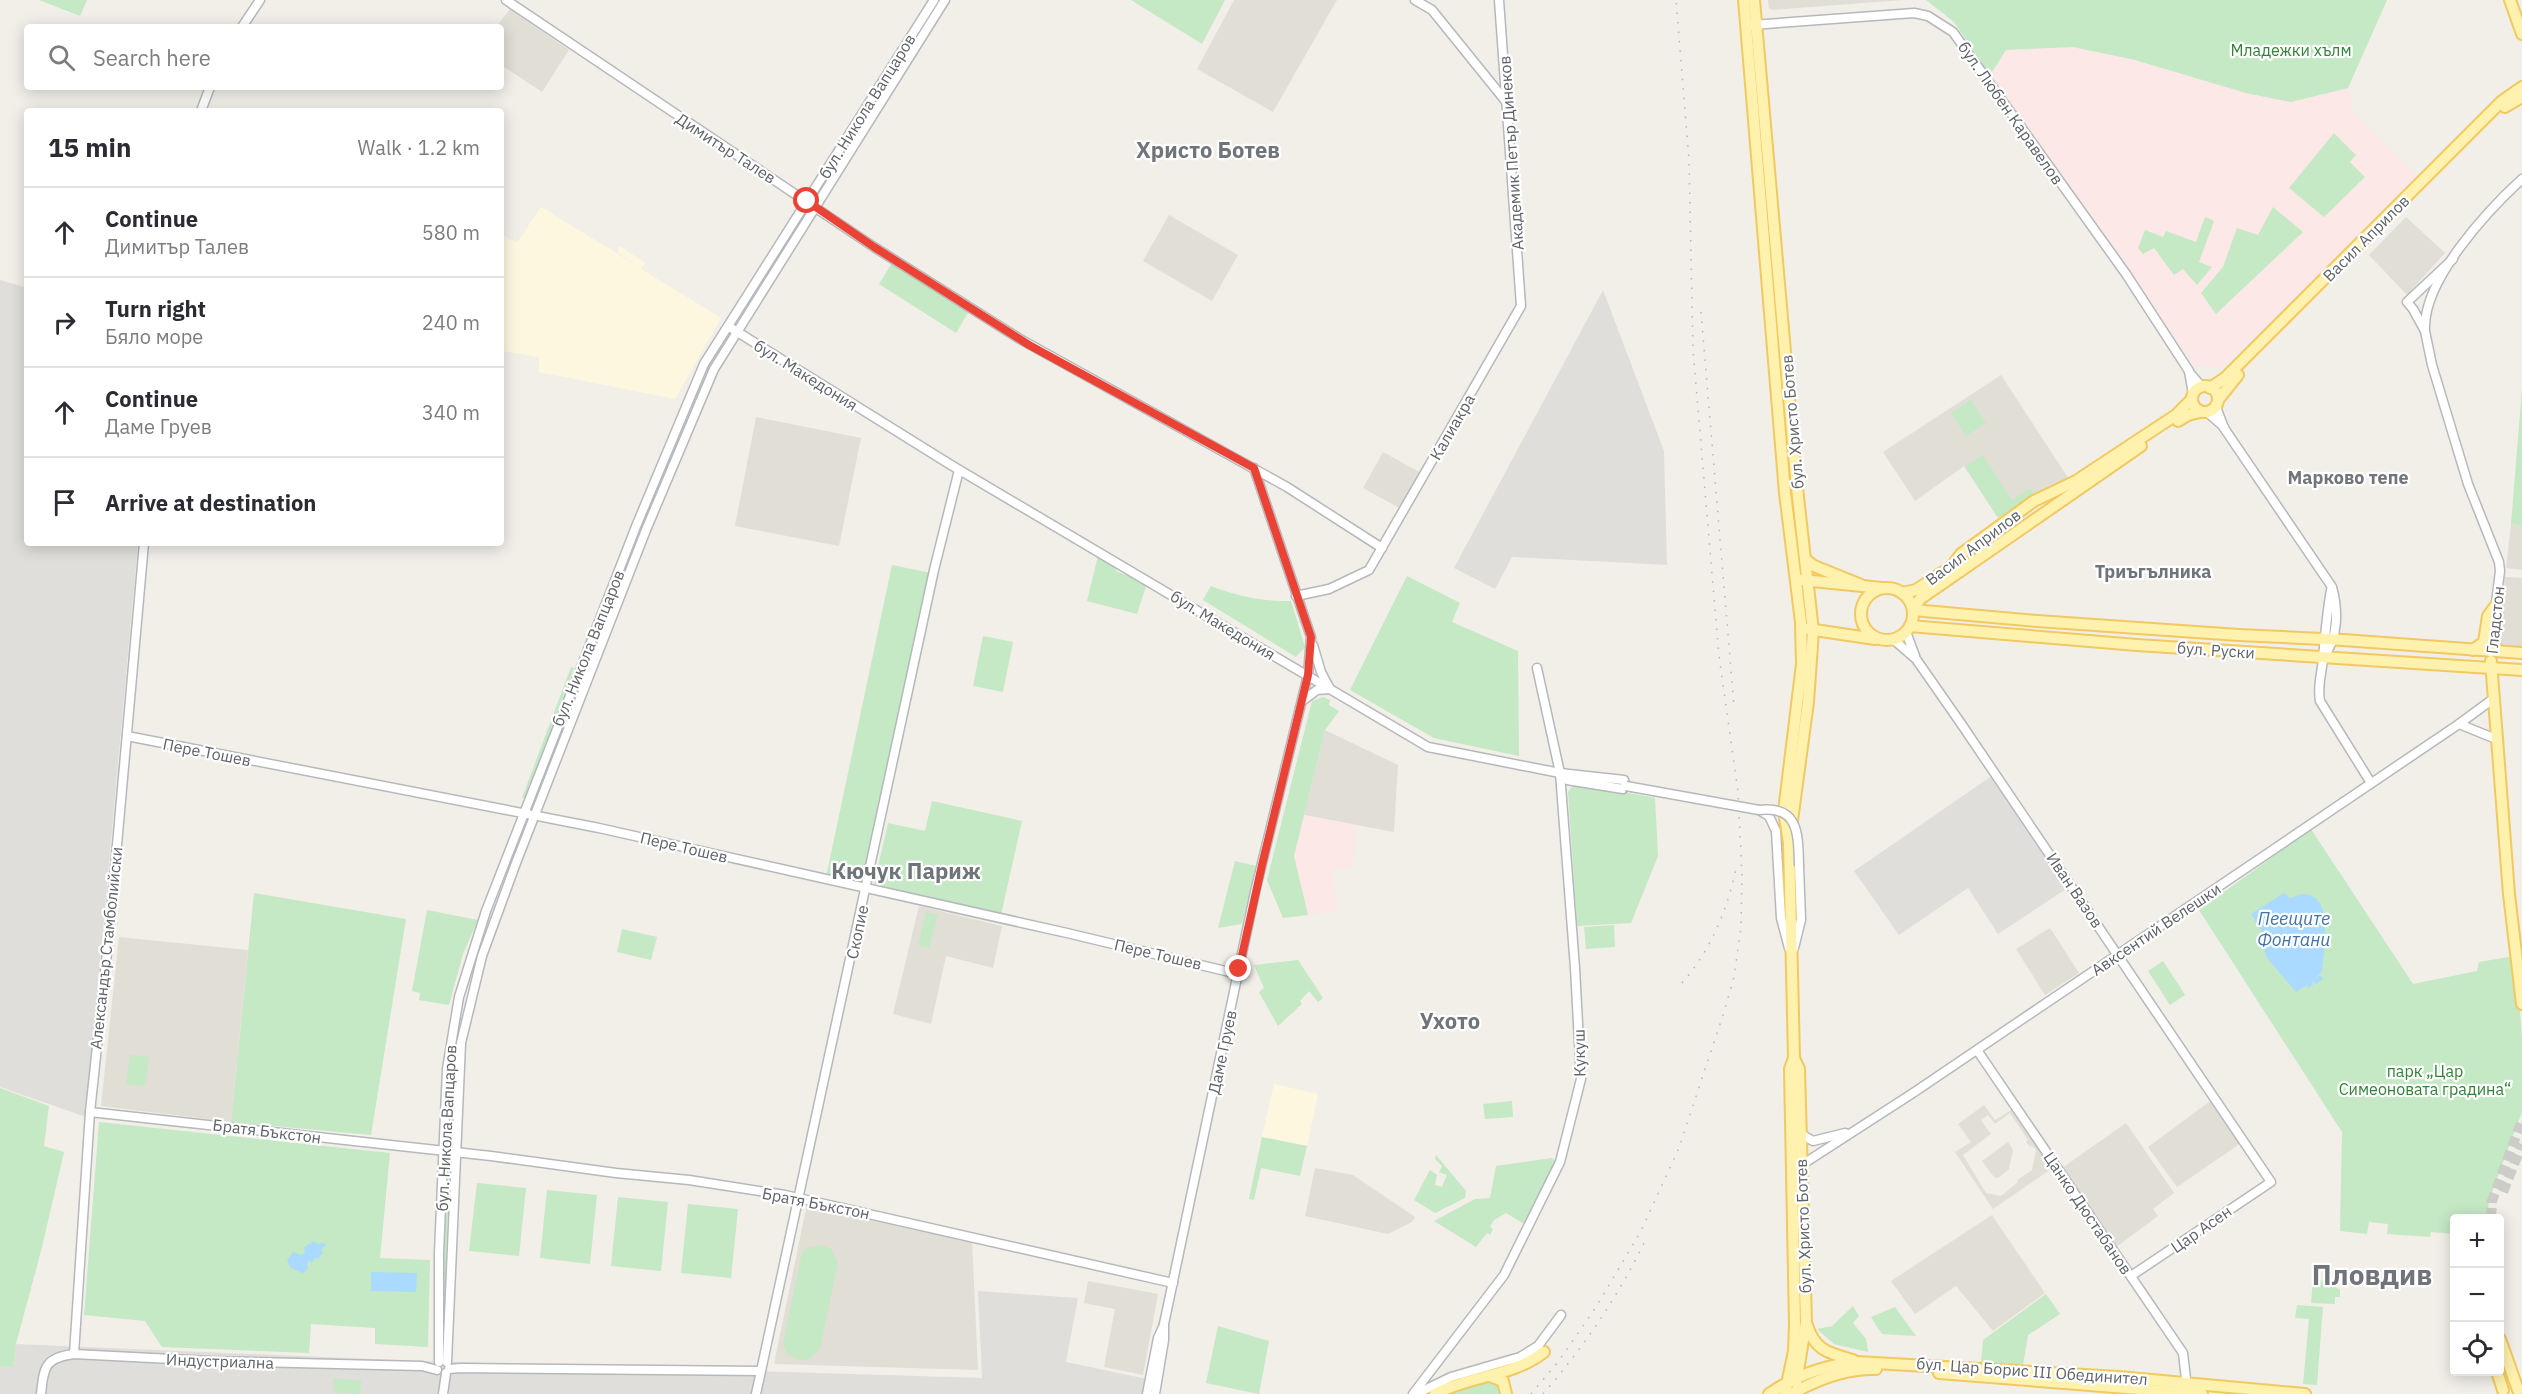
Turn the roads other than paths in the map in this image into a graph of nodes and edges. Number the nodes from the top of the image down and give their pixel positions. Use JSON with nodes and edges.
{"nodes":[{"id":1,"x":260,"y":0,"type":"edge"},
{"id":2,"x":506,"y":0,"type":"edge"},
{"id":3,"x":934,"y":0,"type":"edge"},
{"id":4,"x":945,"y":0,"type":"edge"},
{"id":5,"x":1415,"y":0,"type":"edge"},
{"id":6,"x":1499,"y":0,"type":"edge"},
{"id":7,"x":1744,"y":0,"type":"edge"},
{"id":8,"x":1754,"y":0,"type":"edge"},
{"id":9,"x":2510,"y":0,"type":"edge"},
{"id":10,"x":244,"y":24,"type":"edge"},
{"id":11,"x":1751,"y":25,"type":"junction"},
{"id":12,"x":2522,"y":34,"type":"edge"},
{"id":13,"x":2522,"y":87,"type":"edge"},
{"id":14,"x":209,"y":90,"type":"edge"},
{"id":15,"x":2522,"y":97,"type":"edge"},
{"id":16,"x":1508,"y":104,"type":"junction"},
{"id":17,"x":2522,"y":104,"type":"edge"},
{"id":18,"x":2506,"y":106,"type":"junction"},
{"id":19,"x":202,"y":108,"type":"edge"},
{"id":20,"x":2522,"y":179,"type":"edge"},
{"id":21,"x":807,"y":201,"type":"junction"},
{"id":22,"x":815,"y":207,"type":"junction"},
{"id":23,"x":2452,"y":259,"type":"junction"},
{"id":24,"x":1521,"y":306,"type":"joint"},
{"id":25,"x":727,"y":326,"type":"junction"},
{"id":26,"x":736,"y":331,"type":"junction"},
{"id":27,"x":2425,"y":331,"type":"junction"},
{"id":28,"x":2189,"y":371,"type":"junction"},
{"id":29,"x":2206,"y":387,"type":"junction"},
{"id":30,"x":2192,"y":397,"type":"junction"},
{"id":31,"x":2210,"y":408,"type":"junction"},
{"id":32,"x":1254,"y":468,"type":"junction"},
{"id":33,"x":959,"y":470,"type":"junction"},
{"id":34,"x":971,"y":477,"type":"junction"},
{"id":35,"x":954,"y":484,"type":"junction"},
{"id":36,"x":144,"y":546,"type":"edge"},
{"id":37,"x":1382,"y":548,"type":"junction"},
{"id":38,"x":1806,"y":560,"type":"junction"},
{"id":39,"x":1795,"y":580,"type":"junction"},
{"id":40,"x":1809,"y":580,"type":"junction"},
{"id":41,"x":1864,"y":586,"type":"junction"},
{"id":42,"x":1882,"y":588,"type":"junction"},
{"id":43,"x":1902,"y":593,"type":"junction"},
{"id":44,"x":1296,"y":596,"type":"junction"},
{"id":45,"x":2496,"y":605,"type":"junction"},
{"id":46,"x":1913,"y":610,"type":"junction"},
{"id":47,"x":1801,"y":622,"type":"junction"},
{"id":48,"x":1908,"y":629,"type":"junction"},
{"id":49,"x":1813,"y":636,"type":"junction"},
{"id":50,"x":1311,"y":637,"type":"junction"},
{"id":51,"x":1879,"y":639,"type":"junction"},
{"id":52,"x":2328,"y":639,"type":"junction"},
{"id":53,"x":1894,"y":640,"type":"junction"},
{"id":54,"x":2473,"y":650,"type":"junction"},
{"id":55,"x":2490,"y":652,"type":"junction"},
{"id":56,"x":2522,"y":654,"type":"edge"},
{"id":57,"x":2323,"y":657,"type":"junction"},
{"id":58,"x":1916,"y":659,"type":"junction"},
{"id":59,"x":1537,"y":668,"type":"dead end"},
{"id":60,"x":2491,"y":668,"type":"junction"},
{"id":61,"x":2522,"y":670,"type":"edge"},
{"id":62,"x":1308,"y":675,"type":"junction"},
{"id":63,"x":1331,"y":689,"type":"junction"},
{"id":64,"x":2493,"y":699,"type":"junction"},
{"id":65,"x":1301,"y":701,"type":"junction"},
{"id":66,"x":2459,"y":724,"type":"junction"},
{"id":67,"x":126,"y":736,"type":"junction"},
{"id":68,"x":2496,"y":739,"type":"junction"},
{"id":69,"x":1560,"y":773,"type":"junction"},
{"id":70,"x":2371,"y":783,"type":"junction"},
{"id":71,"x":1759,"y":810,"type":"junction"},
{"id":72,"x":523,"y":813,"type":"junction"},
{"id":73,"x":535,"y":815,"type":"junction"},
{"id":74,"x":1789,"y":843,"type":"junction"},
{"id":75,"x":866,"y":888,"type":"junction"},
{"id":76,"x":2518,"y":953,"type":"junction"},
{"id":77,"x":2119,"y":954,"type":"junction"},
{"id":78,"x":1792,"y":957,"type":"junction"},
{"id":79,"x":2522,"y":967,"type":"edge"},
{"id":80,"x":1238,"y":974,"type":"junction"},
{"id":81,"x":2522,"y":1001,"type":"edge"},
{"id":82,"x":1977,"y":1050,"type":"junction"},
{"id":83,"x":1794,"y":1058,"type":"junction"},
{"id":84,"x":90,"y":1112,"type":"junction"},
{"id":85,"x":1851,"y":1131,"type":"junction"},
{"id":86,"x":1800,"y":1133,"type":"junction"},
{"id":87,"x":443,"y":1152,"type":"junction"},
{"id":88,"x":455,"y":1153,"type":"junction"},
{"id":89,"x":1795,"y":1168,"type":"junction"},
{"id":90,"x":2271,"y":1182,"type":"joint"},
{"id":91,"x":798,"y":1197,"type":"junction"},
{"id":92,"x":2132,"y":1276,"type":"junction"},
{"id":93,"x":1173,"y":1283,"type":"junction"},
{"id":94,"x":1562,"y":1315,"type":"dead end"},
{"id":95,"x":1806,"y":1322,"type":"junction"},
{"id":96,"x":1164,"y":1324,"type":"junction"},
{"id":97,"x":1544,"y":1352,"type":"dead end"},
{"id":98,"x":2504,"y":1352,"type":"edge"},
{"id":99,"x":74,"y":1354,"type":"junction"},
{"id":100,"x":1857,"y":1362,"type":"junction"},
{"id":101,"x":443,"y":1367,"type":"junction"},
{"id":102,"x":760,"y":1371,"type":"junction"},
{"id":103,"x":1489,"y":1376,"type":"junction"},
{"id":104,"x":2499,"y":1376,"type":"edge"},
{"id":105,"x":1792,"y":1389,"type":"edge"},
{"id":106,"x":2187,"y":1389,"type":"edge"},
{"id":107,"x":2504,"y":1390,"type":"dead end"},
{"id":108,"x":2518,"y":1390,"type":"dead end"},
{"id":109,"x":1439,"y":1392,"type":"edge"},
{"id":110,"x":40,"y":1393,"type":"edge"},
{"id":111,"x":443,"y":1394,"type":"edge"},
{"id":112,"x":756,"y":1394,"type":"edge"},
{"id":113,"x":1147,"y":1394,"type":"edge"},
{"id":114,"x":1155,"y":1394,"type":"edge"},
{"id":115,"x":1414,"y":1394,"type":"edge"},
{"id":116,"x":1506,"y":1394,"type":"edge"},
{"id":117,"x":1769,"y":1394,"type":"edge"},
{"id":118,"x":2202,"y":1394,"type":"edge"},
{"id":119,"x":2305,"y":1394,"type":"edge"}],
"edges":[{"from":1,"to":10,"type":"street"},
{"from":2,"to":21,"type":"street","name":"Димитър Талев"},
{"from":3,"to":21,"type":"street","name":"бул. Никола Вапцаров"},
{"from":4,"to":22,"type":"street","name":"бул. Никола Вапцаров"},
{"from":5,"to":16,"type":"street"},
{"from":6,"to":16,"type":"street","name":"Академик Петър Динеков"},
{"from":7,"to":11,"type":"main road","name":"бул. Христо Ботев"},
{"from":8,"to":11,"type":"main road","name":"бул. Христо Ботев"},
{"from":9,"to":12,"type":"main road"},
{"from":11,"to":28,"type":"street","name":"бул. Любен Каравелов"},
{"from":11,"to":38,"type":"main road","name":"бул. Христо Ботев"},
{"from":11,"to":39,"type":"main road","name":"бул. Христо Ботев"},
{"from":13,"to":29,"type":"main road","name":"Васил Априлов"},
{"from":14,"to":19,"type":"street"},
{"from":15,"to":18,"type":"main road","name":"Васил Априлов"},
{"from":16,"to":24,"type":"street","name":"Академик Петър Динеков"},
{"from":17,"to":18,"type":"main road"},
{"from":18,"to":31,"type":"main road","name":"Васил Априлов"},
{"from":20,"to":23,"type":"street"},
{"from":21,"to":22,"type":"street","name":"Димитър Талев"},
{"from":21,"to":25,"type":"street","name":"бул. Никола Вапцаров"},
{"from":22,"to":26,"type":"street","name":"бул. Никола Вапцаров"},
{"from":22,"to":32,"type":"street","name":"Димитър Талев"},
{"from":23,"to":27,"type":"street"},
{"from":23,"to":27,"type":"street","name":"Гладстон"},
{"from":24,"to":37,"type":"street","name":"Калиакра"},
{"from":25,"to":26,"type":"street","name":"бул. Македония"},
{"from":25,"to":72,"type":"street","name":"бул. Никола Вапцаров"},
{"from":26,"to":33,"type":"street","name":"бул. Македония"},
{"from":26,"to":73,"type":"street","name":"бул. Никола Вапцаров"},
{"from":27,"to":45,"type":"street","name":"Гладстон"},
{"from":28,"to":29,"type":"street","name":"бул. Любен Каравелов"},
{"from":28,"to":30,"type":"street","name":"бул. Любен Каравелов"},
{"from":29,"to":30,"type":"main road","name":"Васил Априлов"},
{"from":29,"to":31,"type":"main road"},
{"from":30,"to":31,"type":"main road"},
{"from":30,"to":43,"type":"main road","name":"Васил Априлов"},
{"from":31,"to":46,"type":"main road","name":"Васил Априлов"},
{"from":31,"to":52,"type":"street"},
{"from":32,"to":37,"type":"street","name":"Димитър Талев"},
{"from":32,"to":44,"type":"street"},
{"from":33,"to":34,"type":"street","name":"бул. Македония"},
{"from":33,"to":35,"type":"street","name":"Скопие"},
{"from":34,"to":35,"type":"street"},
{"from":34,"to":62,"type":"street","name":"бул. Македония"},
{"from":35,"to":75,"type":"street","name":"Скопие"},
{"from":36,"to":67,"type":"street","name":"Александър Стамболийски"},
{"from":37,"to":44,"type":"street","name":"Калиакра"},
{"from":38,"to":40,"type":"main road","name":"бул. Христо Ботев"},
{"from":38,"to":41,"type":"main road"},
{"from":39,"to":40,"type":"main road"},
{"from":39,"to":47,"type":"main road","name":"бул. Христо Ботев"},
{"from":40,"to":41,"type":"main road"},
{"from":40,"to":49,"type":"main road","name":"бул. Христо Ботев"},
{"from":41,"to":42,"type":"main road"},
{"from":42,"to":43,"type":"main road"},
{"from":42,"to":51,"type":"main road"},
{"from":43,"to":46,"type":"main road"},
{"from":44,"to":50,"type":"street"},
{"from":45,"to":54,"type":"main road"},
{"from":45,"to":55,"type":"street","name":"Гладстон"},
{"from":46,"to":48,"type":"main road"},
{"from":46,"to":52,"type":"main road","name":"бул. Руски"},
{"from":47,"to":49,"type":"main road"},
{"from":47,"to":74,"type":"main road","name":"бул. Христо Ботев"},
{"from":48,"to":53,"type":"main road"},
{"from":48,"to":57,"type":"main road","name":"бул. Руски"},
{"from":48,"to":58,"type":"street","name":"Иван Вазов"},
{"from":49,"to":51,"type":"main road"},
{"from":49,"to":74,"type":"main road","name":"бул. Христо Ботев"},
{"from":50,"to":62,"type":"street","name":"Даме Груев"},
{"from":50,"to":63,"type":"street"},
{"from":51,"to":53,"type":"main road"},
{"from":52,"to":54,"type":"main road","name":"бул. Руски"},
{"from":52,"to":57,"type":"street"},
{"from":53,"to":58,"type":"street","name":"Иван Вазов"},
{"from":54,"to":55,"type":"main road","name":"бул. Руски"},
{"from":55,"to":56,"type":"main road","name":"бул. Руски"},
{"from":55,"to":60,"type":"main road","name":"Гладстон"},
{"from":57,"to":60,"type":"main road","name":"бул. Руски"},
{"from":57,"to":70,"type":"street"},
{"from":58,"to":77,"type":"street","name":"Иван Вазов"},
{"from":59,"to":69,"type":"street","name":"Кукуш"},
{"from":60,"to":61,"type":"main road","name":"бул. Руски"},
{"from":60,"to":64,"type":"main road","name":"Гладстон"},
{"from":62,"to":63,"type":"street","name":"бул. Македония"},
{"from":62,"to":65,"type":"street","name":"Даме Груев"},
{"from":63,"to":65,"type":"street"},
{"from":63,"to":69,"type":"street","name":"бул. Македония"},
{"from":64,"to":66,"type":"street","name":"Авксентий Велешки"},
{"from":64,"to":68,"type":"main road","name":"Гладстон"},
{"from":65,"to":80,"type":"street","name":"Даме Груев"},
{"from":66,"to":68,"type":"street"},
{"from":66,"to":70,"type":"street","name":"Авксентий Велешки"},
{"from":67,"to":72,"type":"street","name":"Пере Тошев"},
{"from":67,"to":84,"type":"street","name":"Александър Стамболийски"},
{"from":68,"to":76,"type":"main road","name":"Гладстон"},
{"from":69,"to":71,"type":"street","name":"бул. Македония","bridge":true},
{"from":69,"to":115,"type":"street","name":"Кукуш"},
{"from":70,"to":77,"type":"street","name":"Авксентий Велешки"},
{"from":71,"to":78,"type":"street"},
{"from":71,"to":78,"type":"street","name":"бул. Македония","bridge":true},
{"from":72,"to":73,"type":"street","name":"Пере Тошев"},
{"from":72,"to":87,"type":"street","name":"бул. Никола Вапцаров"},
{"from":73,"to":75,"type":"street","name":"Пере Тошев"},
{"from":73,"to":88,"type":"street","name":"бул. Никола Вапцаров"},
{"from":74,"to":78,"type":"main road","name":"бул. Христо Ботев"},
{"from":75,"to":80,"type":"street","name":"Пере Тошев"},
{"from":75,"to":91,"type":"street","name":"Скопие"},
{"from":76,"to":79,"type":"main road","name":"Гладстон"},
{"from":76,"to":81,"type":"main road","name":"Гладстон"},
{"from":77,"to":82,"type":"street","name":"Авксентий Велешки"},
{"from":77,"to":90,"type":"street","name":"Иван Вазов"},
{"from":78,"to":83,"type":"main road","name":"бул. Христо Ботев"},
{"from":80,"to":93,"type":"street","name":"Даме Груев"},
{"from":82,"to":85,"type":"street","name":"Авксентий Велешки"},
{"from":82,"to":92,"type":"street","name":"Цанко Дюстабанов"},
{"from":83,"to":86,"type":"main road","name":"бул. Христо Ботев"},
{"from":83,"to":89,"type":"main road","name":"бул. Христо Ботев"},
{"from":84,"to":87,"type":"street","name":"Братя Бъкстон"},
{"from":84,"to":99,"type":"street","name":"Александър Стамболийски"},
{"from":85,"to":86,"type":"street","name":"Авксентий Велешки"},
{"from":85,"to":89,"type":"street","name":"Авксентий Велешки"},
{"from":86,"to":89,"type":"main road","name":"бул. Христо Ботев"},
{"from":87,"to":88,"type":"street","name":"Братя Бъкстон"},
{"from":87,"to":101,"type":"street","name":"бул. Никола Вапцаров"},
{"from":88,"to":91,"type":"street","name":"Братя Бъкстон"},
{"from":88,"to":101,"type":"street","name":"бул. Никола Вапцаров"},
{"from":89,"to":95,"type":"main road","name":"бул. Христо Ботев"},
{"from":89,"to":105,"type":"main road","name":"бул. Христо Ботев"},
{"from":90,"to":92,"type":"street","name":"Цар Асен"},
{"from":91,"to":93,"type":"street","name":"Братя Бъкстон"},
{"from":91,"to":102,"type":"street","name":"Скопие"},
{"from":92,"to":106,"type":"street","name":"Цанко Дюстабанов"},
{"from":93,"to":96,"type":"street","name":"Даме Груев"},
{"from":94,"to":115,"type":"street"},
{"from":95,"to":100,"type":"main road"},
{"from":95,"to":105,"type":"main road","name":"бул. Христо Ботев"},
{"from":96,"to":113,"type":"street"},
{"from":96,"to":114,"type":"street"},
{"from":97,"to":103,"type":"main road"},
{"from":98,"to":108,"type":"main road"},
{"from":99,"to":101,"type":"street","name":"Индустриална"},
{"from":99,"to":110,"type":"street","name":"Индустриална"},
{"from":100,"to":105,"type":"main road","name":"бул. Цар Борис III Обединител"},
{"from":100,"to":106,"type":"main road","name":"бул. Цар Борис III Обединител"},
{"from":101,"to":102,"type":"street","name":"Индустриална"},
{"from":101,"to":111,"type":"street","name":"бул. Никола Вапцаров"},
{"from":102,"to":112,"type":"street","name":"Скопие"},
{"from":103,"to":109,"type":"main road"},
{"from":103,"to":116,"type":"main road"},
{"from":104,"to":107,"type":"main road"},
{"from":105,"to":106,"type":"main road","name":"бул. Цар Борис III Обединител"},
{"from":105,"to":117,"type":"main road"},
{"from":106,"to":118,"type":"main road","name":"бул. Цар Борис III Обединител"},
{"from":106,"to":119,"type":"main road","name":"бул. Цар Борис III Обединител"}]}
